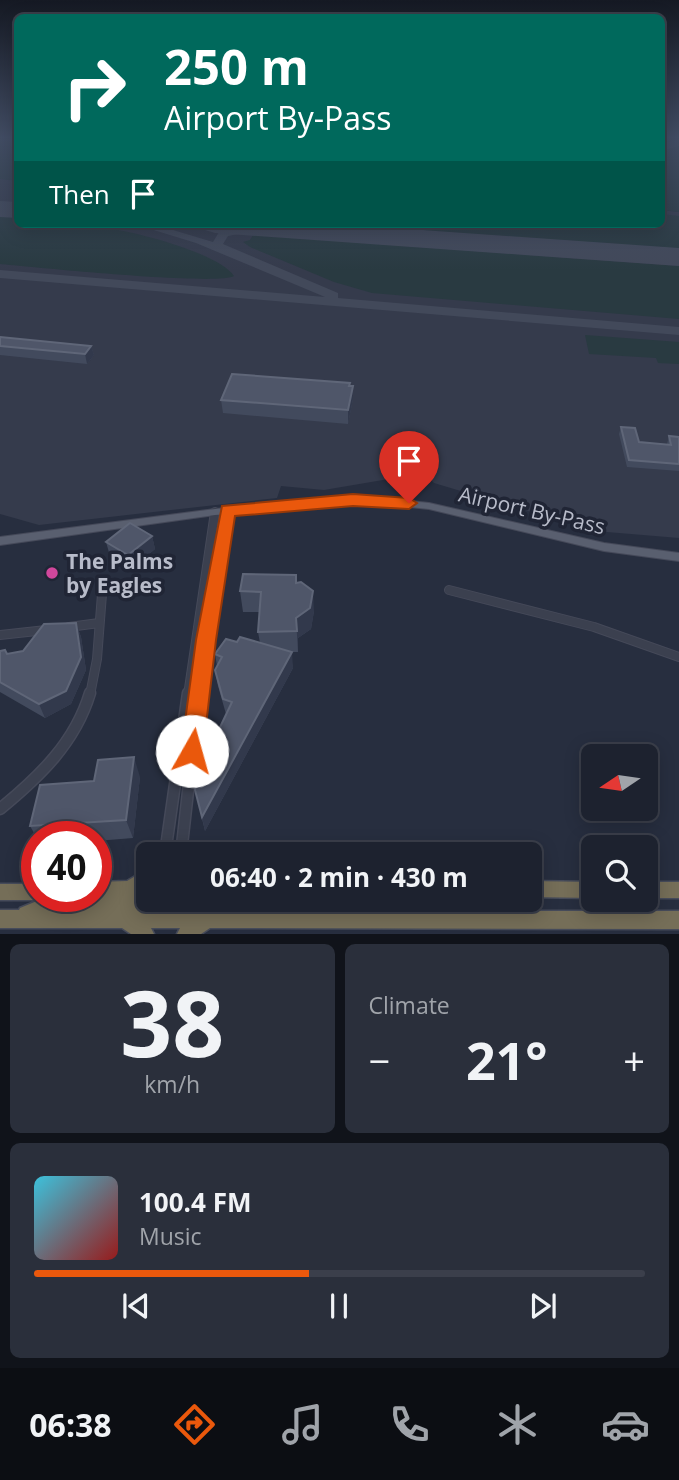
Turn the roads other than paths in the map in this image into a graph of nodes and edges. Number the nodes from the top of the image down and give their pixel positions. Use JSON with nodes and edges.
{"nodes":[{"id":1,"x":228,"y":510,"type":"junction"},
{"id":2,"x":215,"y":512,"type":"junction"},
{"id":3,"x":0,"y":541,"type":"edge"},
{"id":4,"x":679,"y":556,"type":"edge"},
{"id":5,"x":103,"y":581,"type":"dead end"},
{"id":6,"x":449,"y":590,"type":"dead end"},
{"id":7,"x":99,"y":624,"type":"junction"},
{"id":8,"x":0,"y":635,"type":"edge"},
{"id":9,"x":679,"y":657,"type":"edge"},
{"id":10,"x":0,"y":809,"type":"edge"},
{"id":11,"x":167,"y":842,"type":"edge"},
{"id":12,"x":182,"y":842,"type":"edge"},
{"id":13,"x":136,"y":884,"type":"edge"},
{"id":14,"x":128,"y":889,"type":"junction"},
{"id":15,"x":542,"y":889,"type":"edge"},
{"id":16,"x":112,"y":890,"type":"edge"},
{"id":17,"x":581,"y":890,"type":"edge"},
{"id":18,"x":658,"y":890,"type":"edge"},
{"id":19,"x":679,"y":890,"type":"edge"},
{"id":20,"x":21,"y":891,"type":"edge"},
{"id":21,"x":0,"y":892,"type":"edge"},
{"id":22,"x":136,"y":894,"type":"edge"},
{"id":23,"x":136,"y":910,"type":"edge"},
{"id":24,"x":154,"y":912,"type":"edge"},
{"id":25,"x":174,"y":912,"type":"edge"},
{"id":26,"x":8,"y":918,"type":"edge"},
{"id":27,"x":123,"y":918,"type":"junction"},
{"id":28,"x":208,"y":919,"type":"junction"},
{"id":29,"x":679,"y":920,"type":"edge"},
{"id":30,"x":145,"y":934,"type":"edge"},
{"id":31,"x":186,"y":934,"type":"edge"}],
"edges":[{"from":1,"to":2,"type":"main road","name":"Airport By-Pass"},
{"from":1,"to":4,"type":"main road","name":"Airport By-Pass"},
{"from":1,"to":12,"type":"street"},
{"from":2,"to":3,"type":"main road","name":"Airport By-Pass"},
{"from":2,"to":11,"type":"street"},
{"from":5,"to":7,"type":"street"},
{"from":6,"to":9,"type":"street"},
{"from":7,"to":8,"type":"street"},
{"from":7,"to":10,"type":"street"},
{"from":13,"to":14,"type":"highway"},
{"from":14,"to":16,"type":"highway"},
{"from":14,"to":22,"type":"highway"},
{"from":15,"to":17,"type":"highway"},
{"from":18,"to":19,"type":"highway"},
{"from":20,"to":21,"type":"highway"},
{"from":23,"to":26,"type":"highway"},
{"from":24,"to":27,"type":"highway"},
{"from":25,"to":28,"type":"highway"},
{"from":26,"to":27,"type":"highway"},
{"from":27,"to":30,"type":"highway"},
{"from":28,"to":29,"type":"highway"},
{"from":28,"to":31,"type":"highway"}]}
